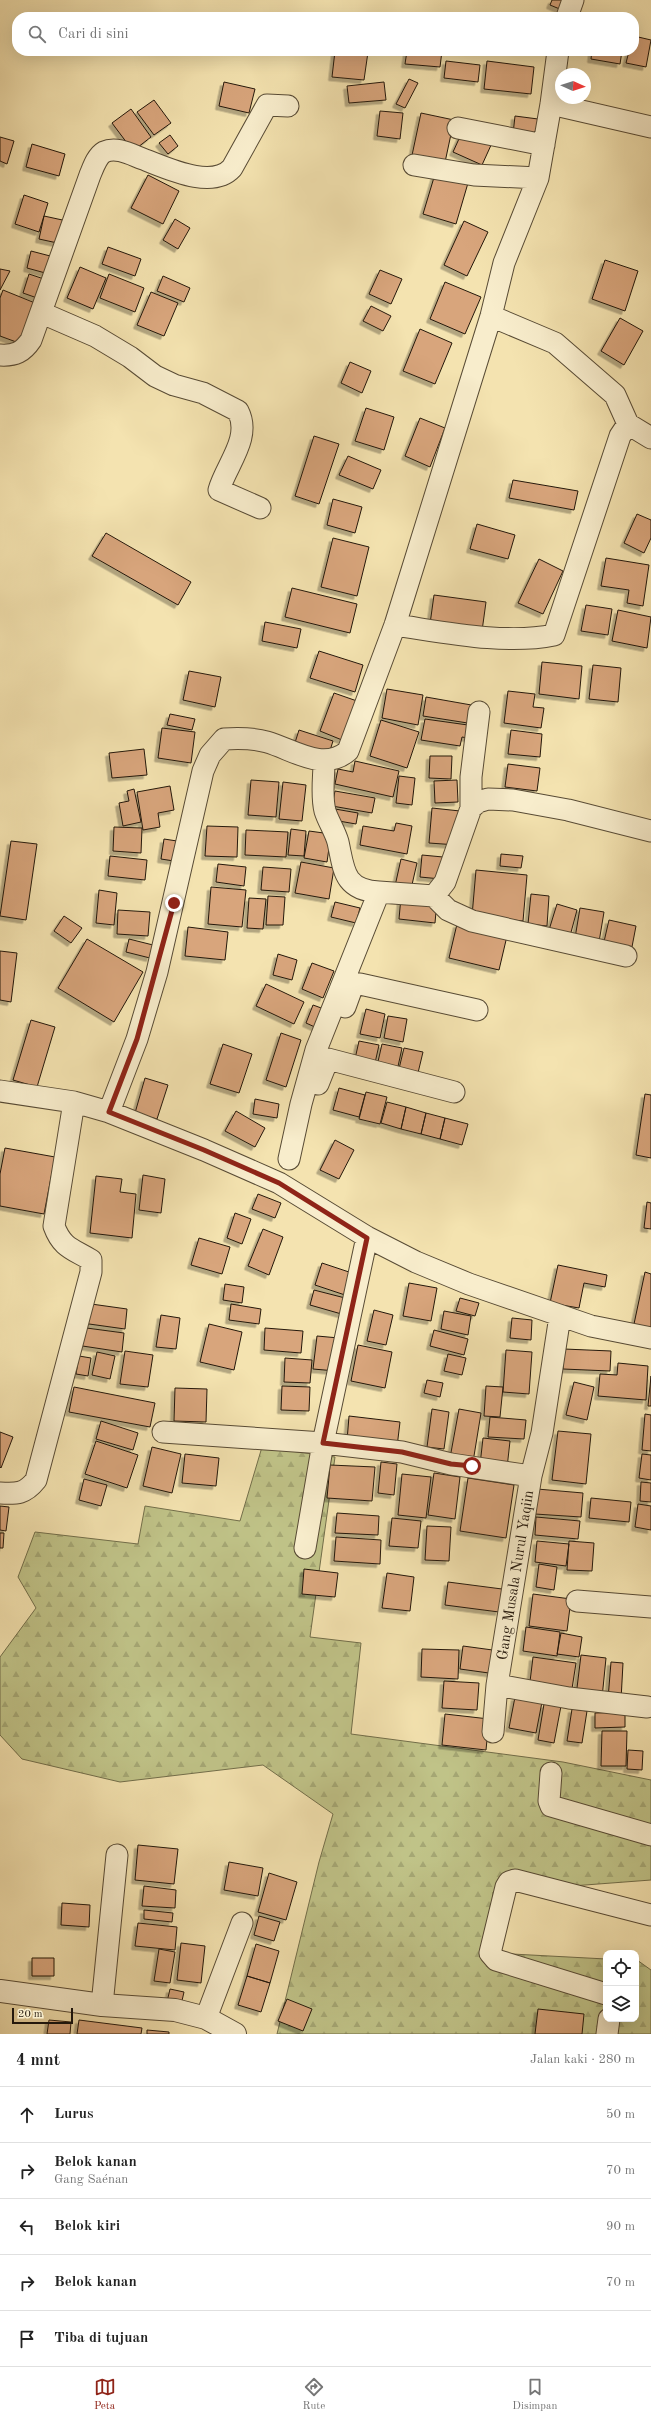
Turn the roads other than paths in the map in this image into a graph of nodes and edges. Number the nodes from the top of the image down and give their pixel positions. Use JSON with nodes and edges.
{"nodes":[{"id":1,"x":573,"y":0,"type":"edge"},
{"id":2,"x":569,"y":12,"type":"edge"},
{"id":3,"x":557,"y":56,"type":"edge"},
{"id":4,"x":551,"y":104,"type":"junction"},
{"id":5,"x":288,"y":106,"type":"dead end"},
{"id":6,"x":651,"y":127,"type":"edge"},
{"id":7,"x":458,"y":128,"type":"dead end"},
{"id":8,"x":544,"y":145,"type":"junction"},
{"id":9,"x":414,"y":165,"type":"dead end"},
{"id":10,"x":538,"y":178,"type":"junction"},
{"id":11,"x":42,"y":313,"type":"junction"},
{"id":12,"x":490,"y":316,"type":"junction"},
{"id":13,"x":0,"y":355,"type":"edge"},
{"id":14,"x":628,"y":424,"type":"junction"},
{"id":15,"x":651,"y":438,"type":"edge"},
{"id":16,"x":260,"y":508,"type":"dead end"},
{"id":17,"x":395,"y":625,"type":"junction"},
{"id":18,"x":479,"y":712,"type":"dead end"},
{"id":19,"x":324,"y":762,"type":"junction"},
{"id":20,"x":471,"y":808,"type":"junction"},
{"id":21,"x":651,"y":831,"type":"edge"},
{"id":22,"x":379,"y":892,"type":"junction"},
{"id":23,"x":434,"y":896,"type":"junction"},
{"id":24,"x":626,"y":956,"type":"dead end"},
{"id":25,"x":477,"y":1010,"type":"dead end"},
{"id":26,"x":328,"y":1059,"type":"junction"},
{"id":27,"x":0,"y":1091,"type":"edge"},
{"id":28,"x":454,"y":1092,"type":"dead end"},
{"id":29,"x":74,"y":1102,"type":"junction"},
{"id":30,"x":109,"y":1112,"type":"junction"},
{"id":31,"x":289,"y":1159,"type":"junction"},
{"id":32,"x":279,"y":1183,"type":"junction"},
{"id":33,"x":367,"y":1238,"type":"junction"},
{"id":34,"x":560,"y":1316,"type":"junction"},
{"id":35,"x":651,"y":1338,"type":"edge"},
{"id":36,"x":163,"y":1432,"type":"dead end"},
{"id":37,"x":323,"y":1443,"type":"junction"},
{"id":38,"x":531,"y":1476,"type":"junction"},
{"id":39,"x":0,"y":1493,"type":"edge"},
{"id":40,"x":306,"y":1548,"type":"dead end"},
{"id":41,"x":577,"y":1601,"type":"dead end"},
{"id":42,"x":651,"y":1607,"type":"edge"},
{"id":43,"x":497,"y":1685,"type":"junction"},
{"id":44,"x":647,"y":1707,"type":"dead end"},
{"id":45,"x":493,"y":1732,"type":"dead end"},
{"id":46,"x":551,"y":1773,"type":"dead end"},
{"id":47,"x":651,"y":1835,"type":"edge"},
{"id":48,"x":117,"y":1855,"type":"dead end"},
{"id":49,"x":651,"y":1915,"type":"edge"},
{"id":50,"x":242,"y":1923,"type":"dead end"},
{"id":51,"x":0,"y":1991,"type":"edge"},
{"id":52,"x":603,"y":1993,"type":"edge"},
{"id":53,"x":102,"y":2005,"type":"junction"},
{"id":54,"x":206,"y":2018,"type":"junction"},
{"id":55,"x":609,"y":2022,"type":"edge"},
{"id":56,"x":235,"y":2034,"type":"edge"},
{"id":57,"x":607,"y":2034,"type":"edge"}],
"edges":[{"from":1,"to":2,"type":"street"},
{"from":3,"to":4,"type":"street"},
{"from":4,"to":6,"type":"street"},
{"from":4,"to":8,"type":"street"},
{"from":5,"to":11,"type":"street"},
{"from":7,"to":8,"type":"street"},
{"from":8,"to":10,"type":"street"},
{"from":9,"to":10,"type":"street"},
{"from":10,"to":12,"type":"street"},
{"from":11,"to":13,"type":"street"},
{"from":11,"to":16,"type":"street"},
{"from":12,"to":14,"type":"street"},
{"from":12,"to":17,"type":"street"},
{"from":14,"to":15,"type":"street"},
{"from":14,"to":17,"type":"street"},
{"from":17,"to":19,"type":"street"},
{"from":18,"to":20,"type":"street"},
{"from":19,"to":22,"type":"street"},
{"from":19,"to":30,"type":"street"},
{"from":20,"to":21,"type":"street"},
{"from":20,"to":23,"type":"street"},
{"from":22,"to":23,"type":"street"},
{"from":22,"to":31,"type":"street"},
{"from":23,"to":24,"type":"street"},
{"from":25,"to":26,"type":"street"},
{"from":26,"to":28,"type":"street"},
{"from":26,"to":31,"type":"street"},
{"from":27,"to":29,"type":"street"},
{"from":29,"to":30,"type":"street"},
{"from":29,"to":39,"type":"street"},
{"from":30,"to":32,"type":"street"},
{"from":31,"to":32,"type":"street"},
{"from":32,"to":33,"type":"street"},
{"from":33,"to":34,"type":"street"},
{"from":33,"to":37,"type":"street"},
{"from":34,"to":35,"type":"street"},
{"from":34,"to":38,"type":"street","name":"Gang Musala Nurul Yaqiin"},
{"from":36,"to":37,"type":"street"},
{"from":37,"to":38,"type":"street"},
{"from":37,"to":40,"type":"street"},
{"from":38,"to":43,"type":"street","name":"Gang Musala Nurul Yaqiin"},
{"from":41,"to":42,"type":"street"},
{"from":43,"to":44,"type":"street"},
{"from":43,"to":45,"type":"street","name":"Gang Musala Nurul Yaqiin"},
{"from":46,"to":47,"type":"street"},
{"from":48,"to":53,"type":"street"},
{"from":49,"to":52,"type":"street"},
{"from":50,"to":54,"type":"street"},
{"from":51,"to":53,"type":"street"},
{"from":53,"to":54,"type":"street"},
{"from":54,"to":56,"type":"street"},
{"from":55,"to":57,"type":"street"}]}
